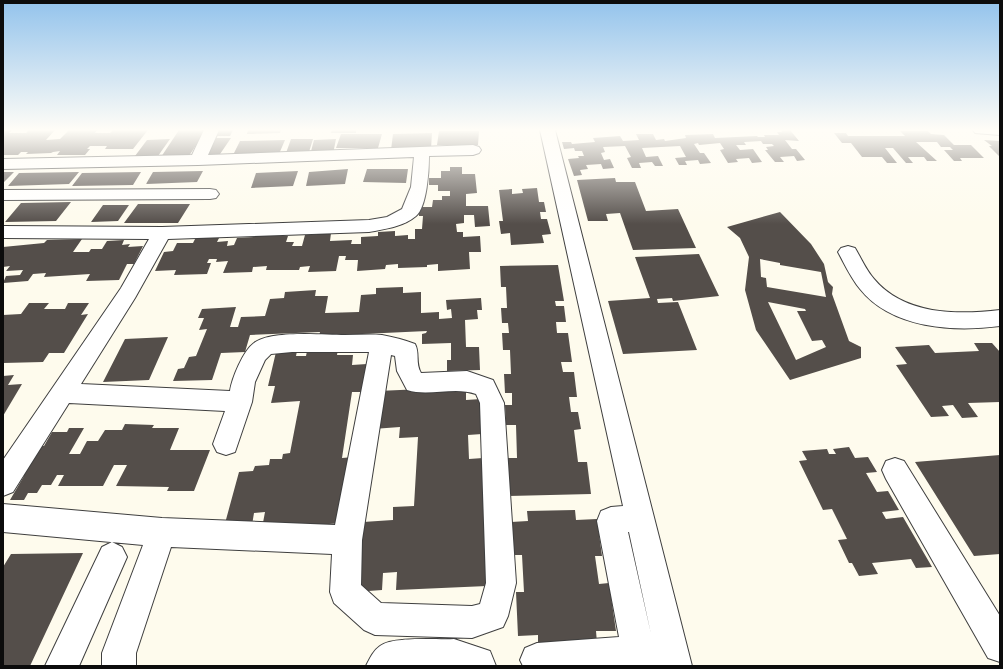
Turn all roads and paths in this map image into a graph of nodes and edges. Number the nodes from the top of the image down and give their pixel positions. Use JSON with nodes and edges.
{"nodes":[{"id":1,"x":139,"y":161,"type":"edge"},
{"id":2,"x":421,"y":161,"type":"edge"},
{"id":3,"x":555,"y":161,"type":"edge"},
{"id":4,"x":3,"y":164,"type":"edge"},
{"id":5,"x":210,"y":194,"type":"dead end"},
{"id":6,"x":3,"y":195,"type":"edge"},
{"id":7,"x":3,"y":232,"type":"edge"},
{"id":8,"x":162,"y":233,"type":"junction"},
{"id":9,"x":848,"y":252,"type":"dead end"},
{"id":10,"x":1000,"y":318,"type":"edge"},
{"id":11,"x":382,"y":344,"type":"junction"},
{"id":12,"x":62,"y":393,"type":"junction"},
{"id":13,"x":240,"y":402,"type":"junction"},
{"id":14,"x":226,"y":444,"type":"dead end"},
{"id":15,"x":895,"y":470,"type":"dead end"},
{"id":16,"x":3,"y":483,"type":"edge"},
{"id":17,"x":640,"y":517,"type":"junction"},
{"id":18,"x":3,"y":518,"type":"edge"},
{"id":19,"x":162,"y":532,"type":"junction"},
{"id":20,"x":347,"y":540,"type":"junction"},
{"id":21,"x":112,"y":557,"type":"dead end"},
{"id":22,"x":1000,"y":646,"type":"edge"},
{"id":23,"x":638,"y":652,"type":"junction"},
{"id":24,"x":674,"y":658,"type":"edge"},
{"id":25,"x":537,"y":660,"type":"dead end"},
{"id":26,"x":62,"y":666,"type":"edge"},
{"id":27,"x":119,"y":666,"type":"edge"},
{"id":28,"x":383,"y":666,"type":"edge"},
{"id":29,"x":479,"y":666,"type":"edge"}],
"edges":[{"from":1,"to":4,"type":"street"},
{"from":2,"to":8,"type":"street"},
{"from":3,"to":17,"type":"street"},
{"from":5,"to":6,"type":"street"},
{"from":7,"to":8,"type":"street"},
{"from":8,"to":12,"type":"street"},
{"from":9,"to":10,"type":"street"},
{"from":11,"to":13,"type":"street"},
{"from":11,"to":20,"type":"street"},
{"from":11,"to":20,"type":"street"},
{"from":12,"to":13,"type":"street"},
{"from":12,"to":16,"type":"street"},
{"from":13,"to":14,"type":"street"},
{"from":15,"to":22,"type":"street"},
{"from":17,"to":23,"type":"street"},
{"from":17,"to":24,"type":"street"},
{"from":18,"to":19,"type":"street"},
{"from":19,"to":20,"type":"street"},
{"from":19,"to":27,"type":"street"},
{"from":21,"to":26,"type":"street"},
{"from":23,"to":24,"type":"street"},
{"from":23,"to":25,"type":"street"},
{"from":28,"to":29,"type":"street"}]}
